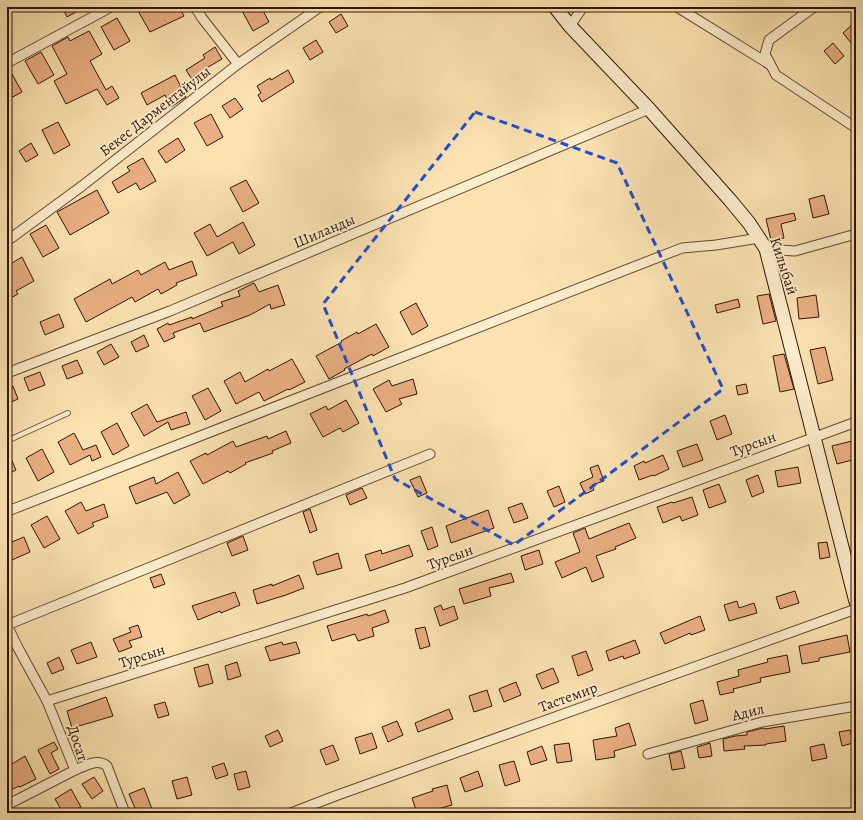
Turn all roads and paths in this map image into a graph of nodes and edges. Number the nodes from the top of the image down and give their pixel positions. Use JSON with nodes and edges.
{"nodes":[{"id":1,"x":111,"y":7,"type":"edge"},
{"id":2,"x":195,"y":7,"type":"edge"},
{"id":3,"x":320,"y":7,"type":"edge"},
{"id":4,"x":555,"y":7,"type":"edge"},
{"id":5,"x":583,"y":7,"type":"edge"},
{"id":6,"x":677,"y":7,"type":"edge"},
{"id":7,"x":814,"y":7,"type":"edge"},
{"id":8,"x":570,"y":26,"type":"junction"},
{"id":9,"x":7,"y":62,"type":"edge"},
{"id":10,"x":238,"y":64,"type":"junction"},
{"id":11,"x":771,"y":64,"type":"junction"},
{"id":12,"x":649,"y":109,"type":"junction"},
{"id":13,"x":856,"y":128,"type":"edge"},
{"id":14,"x":856,"y":234,"type":"edge"},
{"id":15,"x":759,"y":238,"type":"junction"},
{"id":16,"x":8,"y":239,"type":"edge"},
{"id":17,"x":766,"y":249,"type":"junction"},
{"id":18,"x":7,"y":373,"type":"edge"},
{"id":19,"x":68,"y":413,"type":"dead end"},
{"id":20,"x":856,"y":422,"type":"edge"},
{"id":21,"x":814,"y":437,"type":"junction"},
{"id":22,"x":7,"y":441,"type":"edge"},
{"id":23,"x":430,"y":454,"type":"dead end"},
{"id":24,"x":7,"y":509,"type":"edge"},
{"id":25,"x":851,"y":566,"type":"edge"},
{"id":26,"x":856,"y":602,"type":"edge"},
{"id":27,"x":856,"y":609,"type":"edge"},
{"id":28,"x":7,"y":625,"type":"edge"},
{"id":29,"x":47,"y":701,"type":"junction"},
{"id":30,"x":856,"y":706,"type":"edge"},
{"id":31,"x":648,"y":754,"type":"dead end"},
{"id":32,"x":75,"y":770,"type":"junction"},
{"id":33,"x":7,"y":805,"type":"edge"},
{"id":34,"x":125,"y":813,"type":"edge"},
{"id":35,"x":291,"y":813,"type":"edge"}],
"edges":[{"from":1,"to":9,"type":"street"},
{"from":2,"to":10,"type":"street"},
{"from":3,"to":10,"type":"street","name":"Бекес Дарментайулы"},
{"from":4,"to":8,"type":"street","name":"Килыбай"},
{"from":5,"to":8,"type":"street"},
{"from":6,"to":11,"type":"street"},
{"from":7,"to":11,"type":"street"},
{"from":8,"to":12,"type":"street","name":"Килыбай"},
{"from":10,"to":16,"type":"street","name":"Бекес Дарментайулы"},
{"from":11,"to":13,"type":"street"},
{"from":12,"to":15,"type":"street","name":"Килыбай"},
{"from":12,"to":18,"type":"street","name":"Шиланды"},
{"from":14,"to":17,"type":"street"},
{"from":15,"to":17,"type":"street","name":"Килыбай"},
{"from":15,"to":24,"type":"street"},
{"from":17,"to":21,"type":"street","name":"Килыбай"},
{"from":19,"to":22,"type":"lane"},
{"from":20,"to":21,"type":"street","name":"Турсын"},
{"from":21,"to":25,"type":"street","name":"Килыбай"},
{"from":21,"to":29,"type":"street","name":"Турсын"},
{"from":23,"to":28,"type":"street"},
{"from":25,"to":26,"type":"street","name":"Килыбай"},
{"from":27,"to":35,"type":"street","name":"Тастемир"},
{"from":28,"to":29,"type":"street","name":"Досат"},
{"from":29,"to":32,"type":"street","name":"Досат"},
{"from":30,"to":31,"type":"street","name":"Адил"},
{"from":32,"to":33,"type":"street","name":"Досат"},
{"from":32,"to":34,"type":"street"}]}
